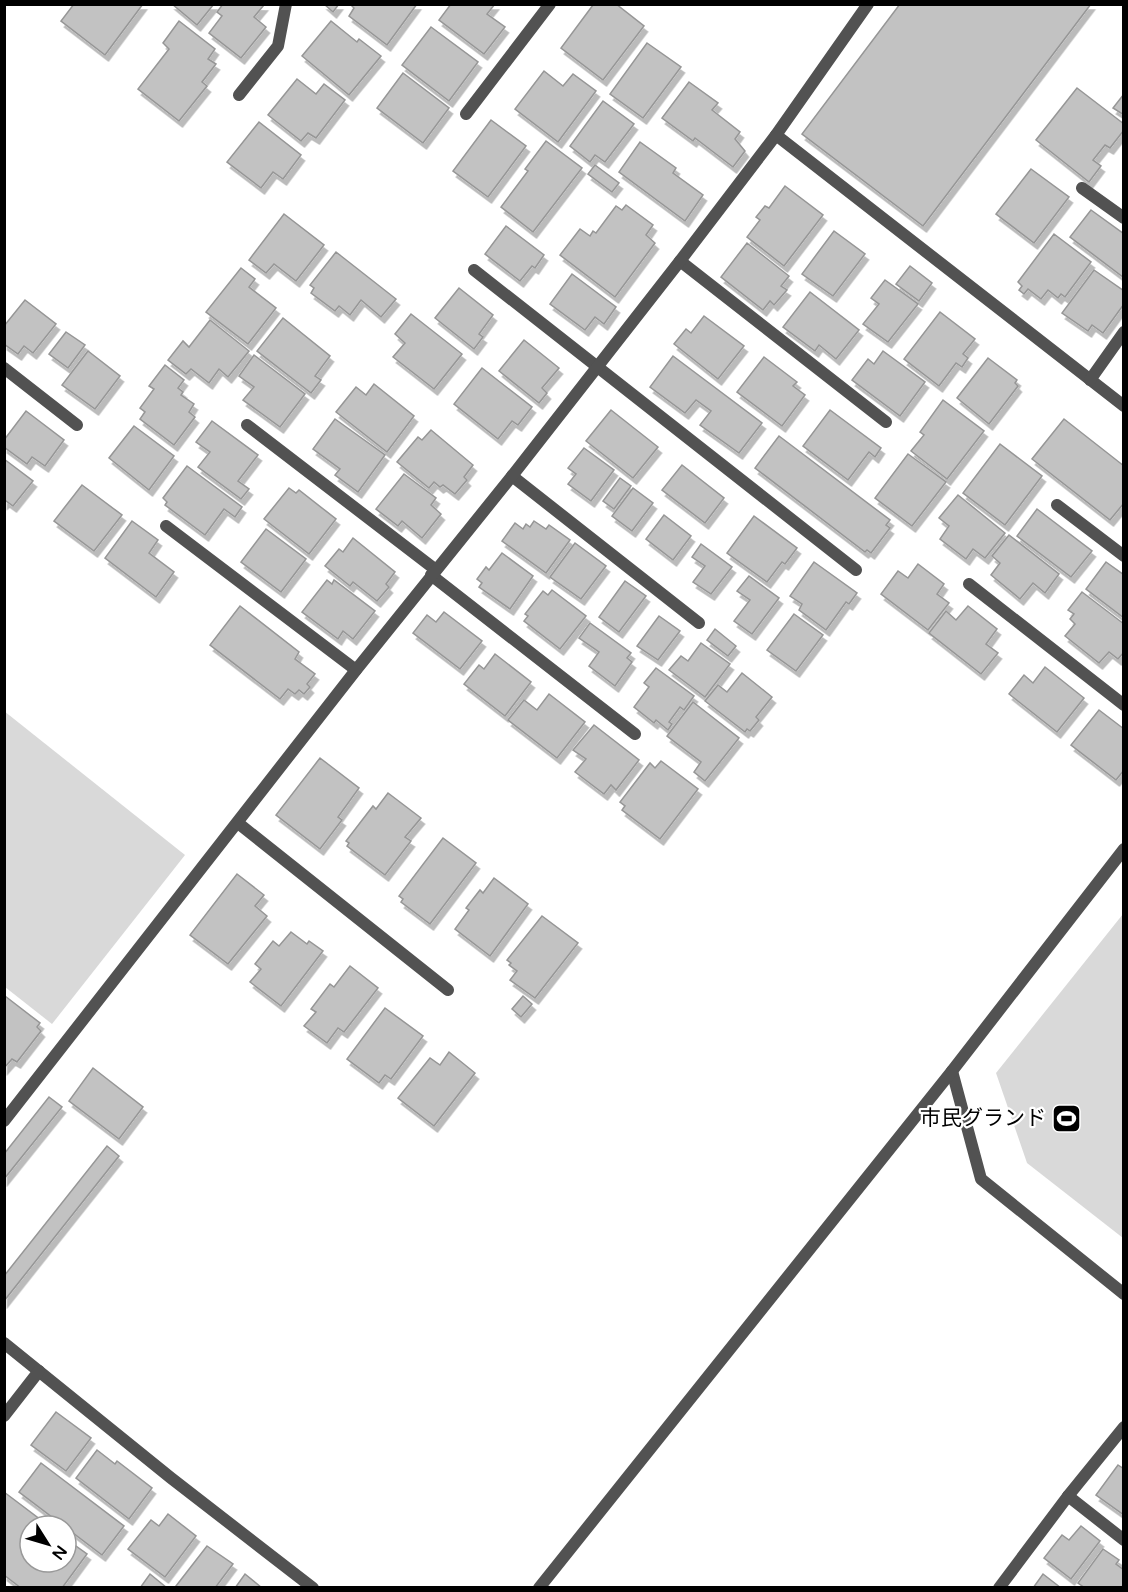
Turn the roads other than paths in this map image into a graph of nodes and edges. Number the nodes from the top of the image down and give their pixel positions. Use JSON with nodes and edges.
{"nodes":[{"id":1,"x":285,"y":4,"type":"edge"},
{"id":2,"x":550,"y":4,"type":"edge"},
{"id":3,"x":868,"y":4,"type":"edge"},
{"id":4,"x":239,"y":95,"type":"dead end"},
{"id":5,"x":466,"y":114,"type":"dead end"},
{"id":6,"x":776,"y":135,"type":"junction"},
{"id":7,"x":1082,"y":188,"type":"dead end"},
{"id":8,"x":1124,"y":218,"type":"edge"},
{"id":9,"x":680,"y":261,"type":"junction"},
{"id":10,"x":474,"y":270,"type":"dead end"},
{"id":11,"x":1124,"y":332,"type":"edge"},
{"id":12,"x":598,"y":366,"type":"junction"},
{"id":13,"x":4,"y":368,"type":"edge"},
{"id":14,"x":1090,"y":380,"type":"junction"},
{"id":15,"x":1124,"y":406,"type":"edge"},
{"id":16,"x":886,"y":422,"type":"dead end"},
{"id":17,"x":77,"y":425,"type":"dead end"},
{"id":18,"x":247,"y":425,"type":"dead end"},
{"id":19,"x":512,"y":476,"type":"junction"},
{"id":20,"x":1057,"y":505,"type":"dead end"},
{"id":21,"x":166,"y":526,"type":"dead end"},
{"id":22,"x":1124,"y":556,"type":"edge"},
{"id":23,"x":856,"y":570,"type":"dead end"},
{"id":24,"x":434,"y":573,"type":"junction"},
{"id":25,"x":969,"y":584,"type":"dead end"},
{"id":26,"x":699,"y":623,"type":"dead end"},
{"id":27,"x":356,"y":670,"type":"junction"},
{"id":28,"x":1124,"y":705,"type":"edge"},
{"id":29,"x":635,"y":734,"type":"dead end"},
{"id":30,"x":238,"y":823,"type":"junction"},
{"id":31,"x":1124,"y":849,"type":"edge"},
{"id":32,"x":448,"y":990,"type":"dead end"},
{"id":33,"x":952,"y":1071,"type":"junction"},
{"id":34,"x":5,"y":1119,"type":"edge"},
{"id":35,"x":1124,"y":1294,"type":"edge"},
{"id":36,"x":4,"y":1343,"type":"edge"},
{"id":37,"x":39,"y":1371,"type":"junction"},
{"id":38,"x":4,"y":1416,"type":"edge"},
{"id":39,"x":1124,"y":1427,"type":"edge"},
{"id":40,"x":1068,"y":1496,"type":"junction"},
{"id":41,"x":1124,"y":1540,"type":"edge"},
{"id":42,"x":305,"y":1585,"type":"edge"},
{"id":43,"x":539,"y":1587,"type":"edge"},
{"id":44,"x":999,"y":1587,"type":"edge"}],
"edges":[{"from":1,"to":4,"type":"street"},
{"from":2,"to":5,"type":"street"},
{"from":3,"to":6,"type":"street"},
{"from":6,"to":9,"type":"street"},
{"from":6,"to":14,"type":"street"},
{"from":7,"to":8,"type":"street"},
{"from":9,"to":12,"type":"street"},
{"from":9,"to":16,"type":"street"},
{"from":10,"to":12,"type":"street"},
{"from":11,"to":14,"type":"street"},
{"from":12,"to":19,"type":"street"},
{"from":12,"to":23,"type":"street"},
{"from":13,"to":17,"type":"street"},
{"from":14,"to":15,"type":"street"},
{"from":18,"to":24,"type":"street"},
{"from":19,"to":24,"type":"street"},
{"from":19,"to":26,"type":"street"},
{"from":20,"to":22,"type":"street"},
{"from":21,"to":27,"type":"street"},
{"from":24,"to":27,"type":"street"},
{"from":24,"to":29,"type":"street"},
{"from":25,"to":28,"type":"street"},
{"from":27,"to":30,"type":"street"},
{"from":30,"to":32,"type":"street"},
{"from":30,"to":34,"type":"street"},
{"from":31,"to":33,"type":"street"},
{"from":33,"to":35,"type":"street"},
{"from":33,"to":43,"type":"street"},
{"from":36,"to":37,"type":"street"},
{"from":37,"to":38,"type":"street"},
{"from":37,"to":42,"type":"street"},
{"from":39,"to":40,"type":"street"},
{"from":40,"to":41,"type":"street"},
{"from":40,"to":44,"type":"street"}]}
